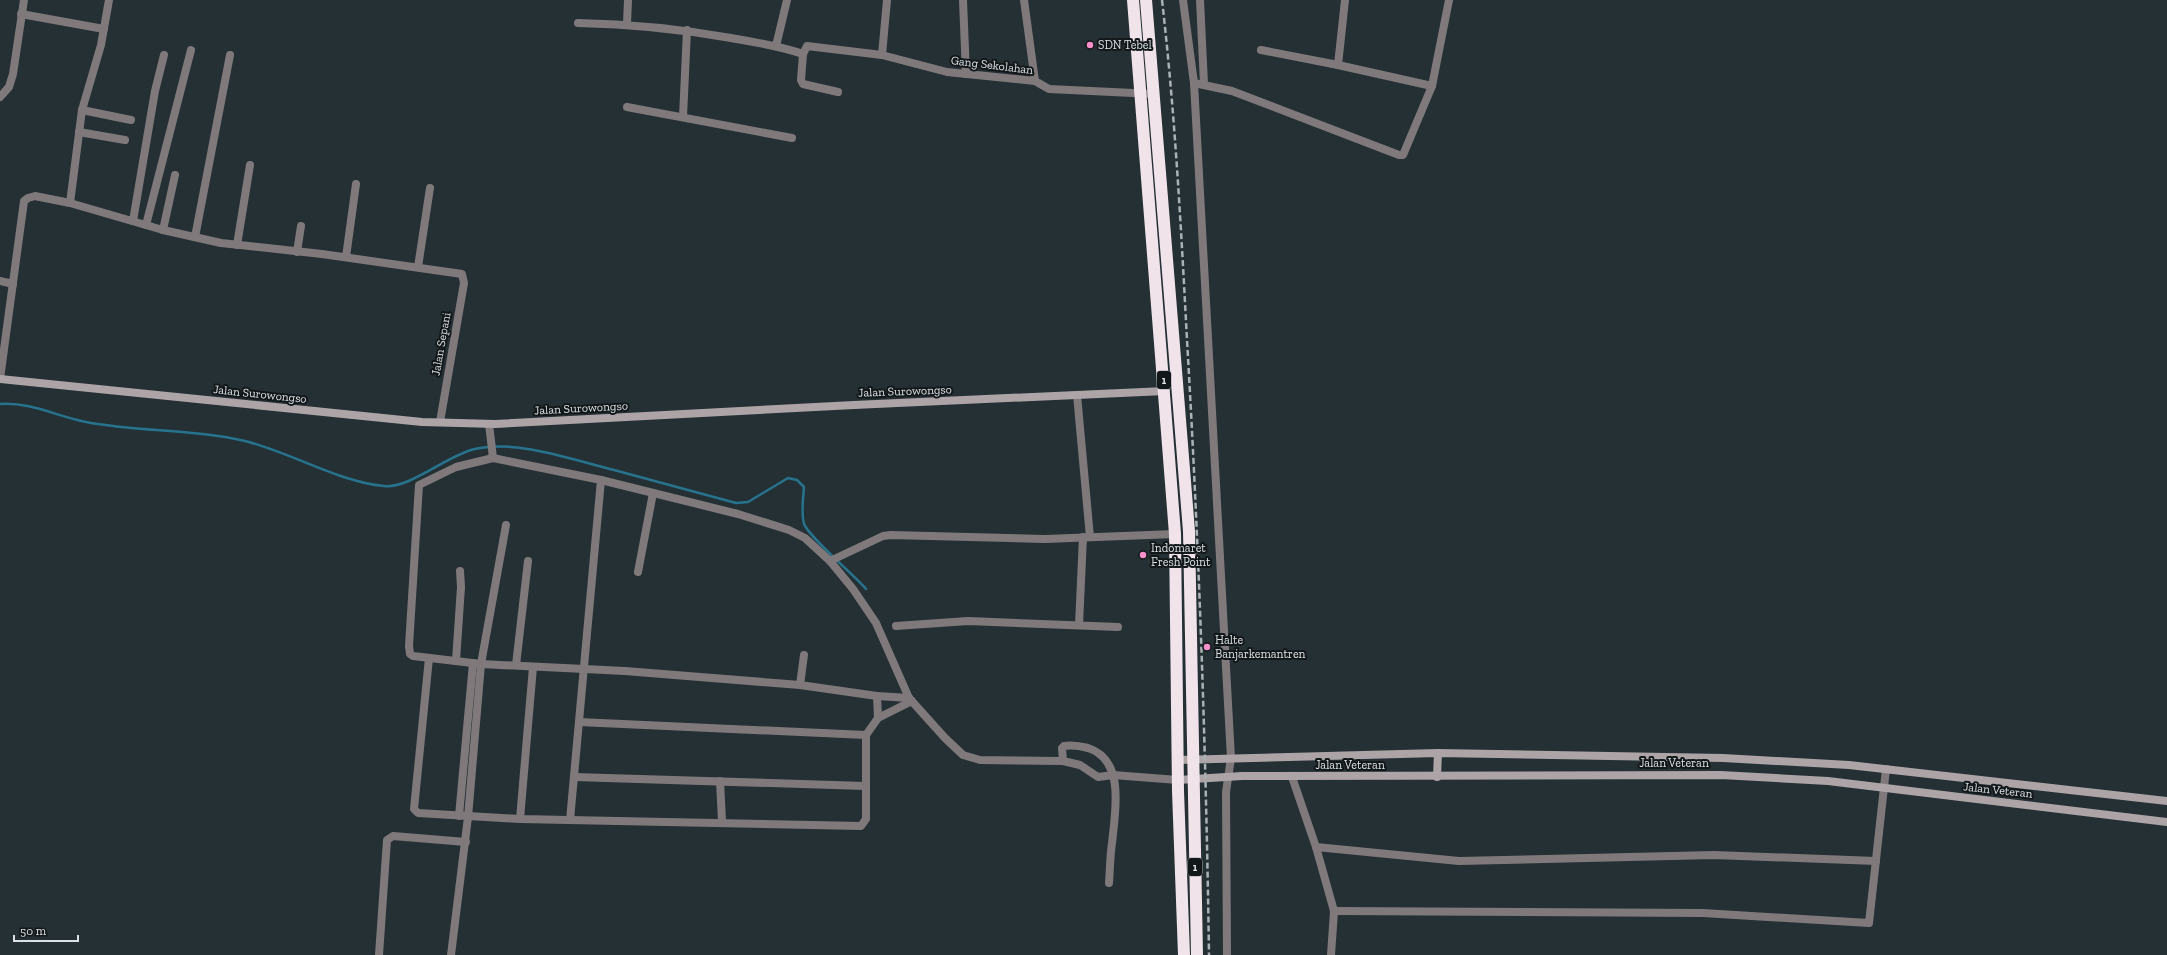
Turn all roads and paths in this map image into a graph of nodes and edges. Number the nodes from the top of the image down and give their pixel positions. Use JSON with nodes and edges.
{"nodes":[{"id":1,"x":24,"y":0,"type":"edge"},
{"id":2,"x":109,"y":0,"type":"edge"},
{"id":3,"x":628,"y":0,"type":"edge"},
{"id":4,"x":787,"y":0,"type":"edge"},
{"id":5,"x":887,"y":0,"type":"edge"},
{"id":6,"x":963,"y":0,"type":"edge"},
{"id":7,"x":1024,"y":0,"type":"edge"},
{"id":8,"x":1133,"y":0,"type":"edge"},
{"id":9,"x":1146,"y":0,"type":"edge"},
{"id":10,"x":1183,"y":0,"type":"edge"},
{"id":11,"x":1200,"y":0,"type":"edge"},
{"id":12,"x":1346,"y":0,"type":"edge"},
{"id":13,"x":1449,"y":0,"type":"edge"},
{"id":14,"x":21,"y":14,"type":"junction"},
{"id":15,"x":578,"y":23,"type":"dead end"},
{"id":16,"x":627,"y":24,"type":"junction"},
{"id":17,"x":104,"y":29,"type":"junction"},
{"id":18,"x":687,"y":30,"type":"junction"},
{"id":19,"x":776,"y":46,"type":"junction"},
{"id":20,"x":191,"y":50,"type":"dead end"},
{"id":21,"x":1261,"y":50,"type":"dead end"},
{"id":22,"x":803,"y":54,"type":"junction"},
{"id":23,"x":164,"y":55,"type":"dead end"},
{"id":24,"x":882,"y":55,"type":"junction"},
{"id":25,"x":230,"y":56,"type":"dead end"},
{"id":26,"x":1338,"y":64,"type":"junction"},
{"id":27,"x":966,"y":74,"type":"junction"},
{"id":28,"x":1035,"y":81,"type":"junction"},
{"id":29,"x":1194,"y":83,"type":"junction"},
{"id":30,"x":1204,"y":84,"type":"junction"},
{"id":31,"x":1432,"y":86,"type":"junction"},
{"id":32,"x":838,"y":92,"type":"dead end"},
{"id":33,"x":1141,"y":94,"type":"junction"},
{"id":34,"x":1154,"y":94,"type":"junction"},
{"id":35,"x":0,"y":97,"type":"edge"},
{"id":36,"x":627,"y":107,"type":"dead end"},
{"id":37,"x":82,"y":110,"type":"junction"},
{"id":38,"x":683,"y":117,"type":"junction"},
{"id":39,"x":131,"y":120,"type":"dead end"},
{"id":40,"x":80,"y":132,"type":"junction"},
{"id":41,"x":792,"y":138,"type":"dead end"},
{"id":42,"x":125,"y":140,"type":"dead end"},
{"id":43,"x":250,"y":166,"type":"dead end"},
{"id":44,"x":175,"y":175,"type":"dead end"},
{"id":45,"x":356,"y":184,"type":"dead end"},
{"id":46,"x":430,"y":188,"type":"dead end"},
{"id":47,"x":70,"y":203,"type":"junction"},
{"id":48,"x":133,"y":221,"type":"junction"},
{"id":49,"x":146,"y":225,"type":"junction"},
{"id":50,"x":301,"y":226,"type":"dead end"},
{"id":51,"x":162,"y":230,"type":"junction"},
{"id":52,"x":195,"y":237,"type":"junction"},
{"id":53,"x":237,"y":245,"type":"junction"},
{"id":54,"x":297,"y":252,"type":"junction"},
{"id":55,"x":346,"y":257,"type":"junction"},
{"id":56,"x":418,"y":267,"type":"junction"},
{"id":57,"x":0,"y":281,"type":"edge"},
{"id":58,"x":13,"y":284,"type":"junction"},
{"id":59,"x":0,"y":379,"type":"edge"},
{"id":60,"x":1165,"y":391,"type":"junction"},
{"id":61,"x":1077,"y":395,"type":"junction"},
{"id":62,"x":440,"y":422,"type":"junction"},
{"id":63,"x":489,"y":424,"type":"junction"},
{"id":64,"x":492,"y":454,"type":"junction"},
{"id":65,"x":601,"y":480,"type":"junction"},
{"id":66,"x":653,"y":493,"type":"junction"},
{"id":67,"x":506,"y":525,"type":"dead end"},
{"id":68,"x":1175,"y":534,"type":"junction"},
{"id":69,"x":1086,"y":537,"type":"junction"},
{"id":70,"x":528,"y":561,"type":"dead end"},
{"id":71,"x":830,"y":561,"type":"junction"},
{"id":72,"x":460,"y":571,"type":"dead end"},
{"id":73,"x":638,"y":572,"type":"dead end"},
{"id":74,"x":1078,"y":625,"type":"junction"},
{"id":75,"x":896,"y":626,"type":"dead end"},
{"id":76,"x":1118,"y":627,"type":"dead end"},
{"id":77,"x":804,"y":655,"type":"dead end"},
{"id":78,"x":429,"y":658,"type":"junction"},
{"id":79,"x":456,"y":661,"type":"junction"},
{"id":80,"x":477,"y":664,"type":"junction"},
{"id":81,"x":516,"y":665,"type":"junction"},
{"id":82,"x":533,"y":667,"type":"junction"},
{"id":83,"x":584,"y":669,"type":"junction"},
{"id":84,"x":800,"y":685,"type":"junction"},
{"id":85,"x":877,"y":696,"type":"junction"},
{"id":86,"x":910,"y":699,"type":"junction"},
{"id":87,"x":878,"y":718,"type":"junction"},
{"id":88,"x":579,"y":722,"type":"junction"},
{"id":89,"x":866,"y":736,"type":"junction"},
{"id":90,"x":1438,"y":753,"type":"junction"},
{"id":91,"x":1231,"y":758,"type":"junction"},
{"id":92,"x":1063,"y":760,"type":"junction"},
{"id":93,"x":1178,"y":760,"type":"junction"},
{"id":94,"x":1193,"y":760,"type":"junction"},
{"id":95,"x":1886,"y":769,"type":"junction"},
{"id":96,"x":1109,"y":772,"type":"junction"},
{"id":97,"x":574,"y":777,"type":"junction"},
{"id":98,"x":1229,"y":777,"type":"junction"},
{"id":99,"x":1292,"y":777,"type":"junction"},
{"id":100,"x":1437,"y":777,"type":"junction"},
{"id":101,"x":1193,"y":779,"type":"junction"},
{"id":102,"x":1178,"y":780,"type":"junction"},
{"id":103,"x":720,"y":781,"type":"junction"},
{"id":104,"x":865,"y":786,"type":"junction"},
{"id":105,"x":1885,"y":788,"type":"junction"},
{"id":106,"x":2167,"y":801,"type":"edge"},
{"id":107,"x":459,"y":816,"type":"junction"},
{"id":108,"x":468,"y":817,"type":"junction"},
{"id":109,"x":520,"y":818,"type":"junction"},
{"id":110,"x":570,"y":820,"type":"junction"},
{"id":111,"x":722,"y":822,"type":"junction"},
{"id":112,"x":2167,"y":822,"type":"edge"},
{"id":113,"x":466,"y":842,"type":"junction"},
{"id":114,"x":1316,"y":847,"type":"junction"},
{"id":115,"x":1876,"y":860,"type":"junction"},
{"id":116,"x":1109,"y":883,"type":"dead end"},
{"id":117,"x":1334,"y":911,"type":"junction"},
{"id":118,"x":379,"y":955,"type":"edge"},
{"id":119,"x":451,"y":955,"type":"edge"},
{"id":120,"x":1184,"y":955,"type":"edge"},
{"id":121,"x":1197,"y":955,"type":"edge"},
{"id":122,"x":1227,"y":955,"type":"edge"},
{"id":123,"x":1331,"y":955,"type":"edge"}],
"edges":[{"from":1,"to":14,"type":"street"},
{"from":2,"to":17,"type":"street"},
{"from":3,"to":16,"type":"street"},
{"from":4,"to":19,"type":"street"},
{"from":5,"to":24,"type":"street"},
{"from":6,"to":27,"type":"street"},
{"from":7,"to":28,"type":"street"},
{"from":8,"to":33,"type":"highway","number":"1"},
{"from":9,"to":34,"type":"highway","number":"1"},
{"from":10,"to":29,"type":"street"},
{"from":11,"to":30,"type":"street"},
{"from":12,"to":26,"type":"street"},
{"from":13,"to":31,"type":"street"},
{"from":14,"to":17,"type":"street"},
{"from":14,"to":35,"type":"street"},
{"from":15,"to":16,"type":"street"},
{"from":16,"to":18,"type":"street"},
{"from":17,"to":37,"type":"street"},
{"from":18,"to":19,"type":"street"},
{"from":18,"to":38,"type":"street"},
{"from":19,"to":22,"type":"street"},
{"from":20,"to":49,"type":"street"},
{"from":21,"to":26,"type":"street"},
{"from":22,"to":24,"type":"street","name":"Gang Sekolahan"},
{"from":22,"to":32,"type":"street"},
{"from":23,"to":48,"type":"street"},
{"from":24,"to":27,"type":"street","name":"Gang Sekolahan"},
{"from":25,"to":52,"type":"street"},
{"from":26,"to":31,"type":"street"},
{"from":27,"to":28,"type":"street","name":"Gang Sekolahan"},
{"from":28,"to":33,"type":"street","name":"Gang Sekolahan"},
{"from":29,"to":30,"type":"street"},
{"from":29,"to":91,"type":"street"},
{"from":30,"to":31,"type":"street"},
{"from":33,"to":34,"type":"street","name":"Gang Sekolahan"},
{"from":33,"to":60,"type":"highway","number":"1"},
{"from":34,"to":94,"type":"highway","number":"1"},
{"from":36,"to":38,"type":"street"},
{"from":37,"to":39,"type":"street"},
{"from":37,"to":40,"type":"street"},
{"from":38,"to":41,"type":"street"},
{"from":40,"to":42,"type":"street"},
{"from":40,"to":47,"type":"street"},
{"from":43,"to":53,"type":"street"},
{"from":44,"to":51,"type":"street"},
{"from":45,"to":55,"type":"street"},
{"from":46,"to":56,"type":"street"},
{"from":47,"to":48,"type":"street"},
{"from":47,"to":58,"type":"street"},
{"from":48,"to":49,"type":"street"},
{"from":49,"to":51,"type":"street"},
{"from":50,"to":54,"type":"street"},
{"from":51,"to":52,"type":"street"},
{"from":52,"to":53,"type":"street"},
{"from":53,"to":54,"type":"street"},
{"from":54,"to":55,"type":"street"},
{"from":55,"to":56,"type":"street"},
{"from":56,"to":62,"type":"street","name":"Jalan Sepani"},
{"from":57,"to":58,"type":"street"},
{"from":58,"to":59,"type":"street"},
{"from":59,"to":62,"type":"main road","name":"Jalan Surowongso"},
{"from":60,"to":61,"type":"main road","name":"Jalan Surowongso"},
{"from":60,"to":68,"type":"highway","number":"1"},
{"from":61,"to":63,"type":"main road","name":"Jalan Surowongso"},
{"from":61,"to":69,"type":"street"},
{"from":62,"to":63,"type":"main road","name":"Jalan Surowongso"},
{"from":63,"to":64,"type":"street"},
{"from":64,"to":65,"type":"street"},
{"from":64,"to":78,"type":"street"},
{"from":65,"to":66,"type":"street"},
{"from":65,"to":83,"type":"street"},
{"from":66,"to":71,"type":"street"},
{"from":66,"to":73,"type":"street"},
{"from":67,"to":80,"type":"street"},
{"from":68,"to":69,"type":"street"},
{"from":68,"to":93,"type":"highway","number":"1"},
{"from":69,"to":71,"type":"street"},
{"from":69,"to":74,"type":"street"},
{"from":70,"to":81,"type":"street"},
{"from":71,"to":86,"type":"street"},
{"from":72,"to":79,"type":"street"},
{"from":74,"to":75,"type":"street"},
{"from":74,"to":76,"type":"street"},
{"from":77,"to":84,"type":"street"},
{"from":78,"to":79,"type":"street"},
{"from":78,"to":107,"type":"street"},
{"from":79,"to":80,"type":"street"},
{"from":80,"to":81,"type":"street"},
{"from":80,"to":107,"type":"street"},
{"from":80,"to":108,"type":"street"},
{"from":81,"to":82,"type":"street"},
{"from":82,"to":83,"type":"street"},
{"from":82,"to":109,"type":"street"},
{"from":83,"to":84,"type":"street"},
{"from":83,"to":88,"type":"street"},
{"from":84,"to":85,"type":"street"},
{"from":85,"to":86,"type":"street"},
{"from":85,"to":87,"type":"street"},
{"from":86,"to":87,"type":"street"},
{"from":86,"to":92,"type":"street"},
{"from":87,"to":89,"type":"street"},
{"from":88,"to":89,"type":"street"},
{"from":88,"to":97,"type":"street"},
{"from":89,"to":104,"type":"street"},
{"from":90,"to":91,"type":"main road","name":"Jalan Veteran"},
{"from":90,"to":95,"type":"main road","name":"Jalan Veteran"},
{"from":90,"to":100,"type":"main road"},
{"from":91,"to":94,"type":"main road","name":"Jalan Veteran"},
{"from":91,"to":98,"type":"street"},
{"from":92,"to":96,"type":"street"},
{"from":92,"to":96,"type":"street"},
{"from":93,"to":94,"type":"main road","name":"Jalan Veteran"},
{"from":93,"to":102,"type":"highway","number":"1"},
{"from":94,"to":101,"type":"highway","number":"1"},
{"from":95,"to":105,"type":"street"},
{"from":95,"to":106,"type":"main road","name":"Jalan Veteran"},
{"from":96,"to":102,"type":"street"},
{"from":96,"to":116,"type":"street"},
{"from":97,"to":103,"type":"street"},
{"from":97,"to":110,"type":"street"},
{"from":98,"to":99,"type":"main road","name":"Jalan Veteran"},
{"from":98,"to":101,"type":"main road","name":"Jalan Veteran"},
{"from":98,"to":122,"type":"street"},
{"from":99,"to":100,"type":"main road","name":"Jalan Veteran"},
{"from":99,"to":114,"type":"street"},
{"from":100,"to":105,"type":"main road","name":"Jalan Veteran"},
{"from":101,"to":102,"type":"main road","name":"Jalan Veteran"},
{"from":101,"to":121,"type":"highway","number":"1"},
{"from":102,"to":120,"type":"highway","number":"1"},
{"from":103,"to":104,"type":"street"},
{"from":103,"to":111,"type":"street"},
{"from":104,"to":111,"type":"street"},
{"from":105,"to":112,"type":"main road","name":"Jalan Veteran"},
{"from":105,"to":115,"type":"street"},
{"from":107,"to":108,"type":"street"},
{"from":108,"to":109,"type":"street"},
{"from":108,"to":113,"type":"street"},
{"from":109,"to":110,"type":"street"},
{"from":110,"to":111,"type":"street"},
{"from":113,"to":118,"type":"street"},
{"from":113,"to":119,"type":"street"},
{"from":114,"to":115,"type":"street"},
{"from":114,"to":117,"type":"street"},
{"from":115,"to":117,"type":"street"},
{"from":117,"to":123,"type":"street"}]}
